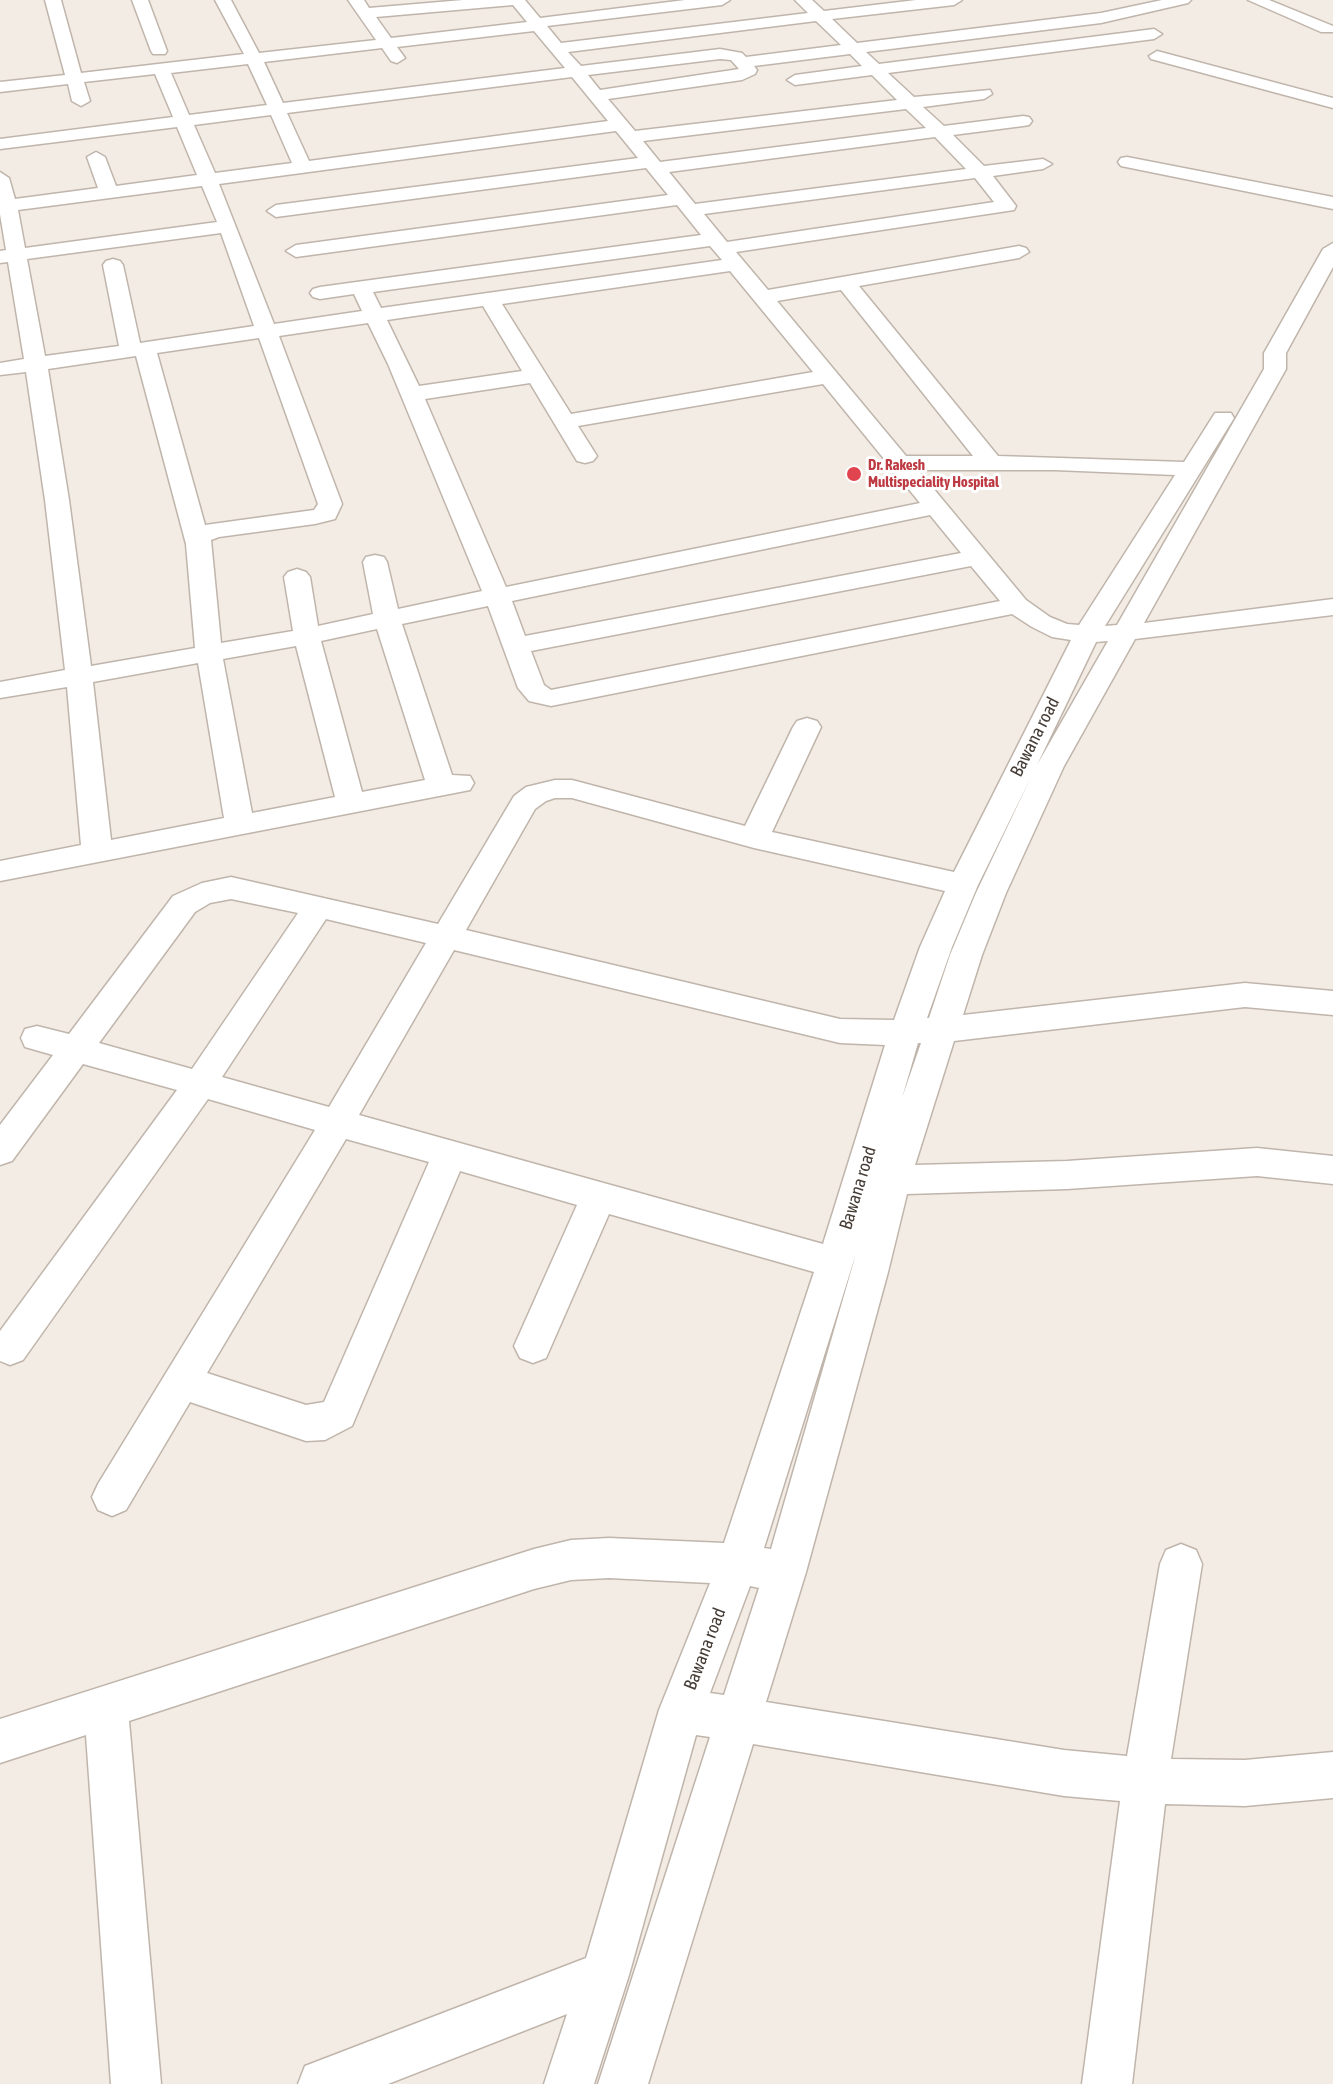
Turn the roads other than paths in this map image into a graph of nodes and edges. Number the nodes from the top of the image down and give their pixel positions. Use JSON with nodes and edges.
{"nodes":[{"id":1,"x":53,"y":0,"type":"edge"},
{"id":2,"x":140,"y":0,"type":"edge"},
{"id":3,"x":517,"y":0,"type":"edge"},
{"id":4,"x":723,"y":0,"type":"edge"},
{"id":5,"x":802,"y":0,"type":"edge"},
{"id":6,"x":954,"y":0,"type":"edge"},
{"id":7,"x":1184,"y":0,"type":"edge"},
{"id":8,"x":1256,"y":0,"type":"edge"},
{"id":9,"x":228,"y":1,"type":"edge"},
{"id":10,"x":361,"y":7,"type":"edge"},
{"id":11,"x":820,"y":17,"type":"junction"},
{"id":12,"x":537,"y":24,"type":"junction"},
{"id":13,"x":1327,"y":28,"type":"dead end"},
{"id":14,"x":1154,"y":34,"type":"dead end"},
{"id":15,"x":384,"y":43,"type":"junction"},
{"id":16,"x":531,"y":46,"type":"dead end"},
{"id":17,"x":556,"y":46,"type":"junction"},
{"id":18,"x":851,"y":47,"type":"junction"},
{"id":19,"x":1157,"y":56,"type":"dead end"},
{"id":20,"x":254,"y":58,"type":"junction"},
{"id":21,"x":160,"y":60,"type":"junction"},
{"id":22,"x":410,"y":60,"type":"dead end"},
{"id":23,"x":743,"y":62,"type":"junction"},
{"id":24,"x":874,"y":69,"type":"junction"},
{"id":25,"x":576,"y":72,"type":"junction"},
{"id":26,"x":73,"y":78,"type":"junction"},
{"id":27,"x":795,"y":80,"type":"dead end"},
{"id":28,"x":0,"y":87,"type":"edge"},
{"id":29,"x":984,"y":94,"type":"dead end"},
{"id":30,"x":597,"y":95,"type":"junction"},
{"id":31,"x":81,"y":101,"type":"dead end"},
{"id":32,"x":909,"y":103,"type":"junction"},
{"id":33,"x":1333,"y":103,"type":"edge"},
{"id":34,"x":279,"y":110,"type":"junction"},
{"id":35,"x":1023,"y":121,"type":"dead end"},
{"id":36,"x":183,"y":122,"type":"junction"},
{"id":37,"x":626,"y":131,"type":"junction"},
{"id":38,"x":940,"y":132,"type":"junction"},
{"id":39,"x":0,"y":144,"type":"edge"},
{"id":40,"x":96,"y":157,"type":"dead end"},
{"id":41,"x":1126,"y":162,"type":"dead end"},
{"id":42,"x":1043,"y":164,"type":"dead end"},
{"id":43,"x":652,"y":165,"type":"junction"},
{"id":44,"x":303,"y":167,"type":"junction"},
{"id":45,"x":980,"y":172,"type":"junction"},
{"id":46,"x":0,"y":178,"type":"edge"},
{"id":47,"x":208,"y":180,"type":"junction"},
{"id":48,"x":109,"y":193,"type":"junction"},
{"id":49,"x":1333,"y":203,"type":"edge"},
{"id":50,"x":686,"y":205,"type":"junction"},
{"id":51,"x":4,"y":207,"type":"edge"},
{"id":52,"x":276,"y":211,"type":"dead end"},
{"id":53,"x":228,"y":226,"type":"junction"},
{"id":54,"x":1333,"y":249,"type":"edge"},
{"id":55,"x":725,"y":250,"type":"junction"},
{"id":56,"x":296,"y":251,"type":"dead end"},
{"id":57,"x":1019,"y":252,"type":"dead end"},
{"id":58,"x":8,"y":256,"type":"edge"},
{"id":59,"x":113,"y":265,"type":"dead end"},
{"id":60,"x":1325,"y":281,"type":"edge"},
{"id":61,"x":846,"y":283,"type":"junction"},
{"id":62,"x":360,"y":287,"type":"junction"},
{"id":63,"x":320,"y":293,"type":"dead end"},
{"id":64,"x":764,"y":297,"type":"junction"},
{"id":65,"x":489,"y":299,"type":"junction"},
{"id":66,"x":375,"y":315,"type":"junction"},
{"id":67,"x":266,"y":331,"type":"junction"},
{"id":68,"x":138,"y":349,"type":"junction"},
{"id":69,"x":1275,"y":353,"type":"junction"},
{"id":70,"x":36,"y":364,"type":"junction"},
{"id":71,"x":0,"y":369,"type":"edge"},
{"id":72,"x":536,"y":376,"type":"junction"},
{"id":73,"x":829,"y":376,"type":"junction"},
{"id":74,"x":412,"y":394,"type":"junction"},
{"id":75,"x":564,"y":422,"type":"junction"},
{"id":76,"x":585,"y":456,"type":"dead end"},
{"id":77,"x":899,"y":463,"type":"junction"},
{"id":78,"x":991,"y":463,"type":"junction"},
{"id":79,"x":1191,"y":469,"type":"junction"},
{"id":80,"x":935,"y":507,"type":"junction"},
{"id":81,"x":198,"y":543,"type":"junction"},
{"id":82,"x":976,"y":557,"type":"junction"},
{"id":83,"x":375,"y":562,"type":"dead end"},
{"id":84,"x":297,"y":577,"type":"dead end"},
{"id":85,"x":497,"y":596,"type":"junction"},
{"id":86,"x":1017,"y":605,"type":"junction"},
{"id":87,"x":1333,"y":607,"type":"edge"},
{"id":88,"x":387,"y":619,"type":"junction"},
{"id":89,"x":1124,"y":633,"type":"junction"},
{"id":90,"x":1087,"y":634,"type":"junction"},
{"id":91,"x":307,"y":636,"type":"junction"},
{"id":92,"x":517,"y":646,"type":"junction"},
{"id":93,"x":209,"y":653,"type":"junction"},
{"id":94,"x":79,"y":676,"type":"junction"},
{"id":95,"x":1076,"y":688,"type":"junction"},
{"id":96,"x":0,"y":690,"type":"edge"},
{"id":97,"x":807,"y":727,"type":"dead end"},
{"id":98,"x":351,"y":804,"type":"junction"},
{"id":99,"x":240,"y":825,"type":"junction"},
{"id":100,"x":754,"y":838,"type":"junction"},
{"id":101,"x":97,"y":852,"type":"junction"},
{"id":102,"x":0,"y":871,"type":"edge"},
{"id":103,"x":963,"y":885,"type":"junction"},
{"id":104,"x":318,"y":906,"type":"junction"},
{"id":105,"x":446,"y":936,"type":"junction"},
{"id":106,"x":1333,"y":1003,"type":"edge"},
{"id":107,"x":939,"y":1030,"type":"junction"},
{"id":108,"x":905,"y":1033,"type":"junction"},
{"id":109,"x":37,"y":1038,"type":"dead end"},
{"id":110,"x":75,"y":1049,"type":"junction"},
{"id":111,"x":200,"y":1084,"type":"junction"},
{"id":112,"x":338,"y":1122,"type":"junction"},
{"id":113,"x":6,"y":1136,"type":"edge"},
{"id":114,"x":450,"y":1154,"type":"junction"},
{"id":115,"x":1333,"y":1170,"type":"edge"},
{"id":116,"x":876,"y":1181,"type":"junction"},
{"id":117,"x":599,"y":1196,"type":"junction"},
{"id":118,"x":835,"y":1263,"type":"junction"},
{"id":119,"x":533,"y":1346,"type":"dead end"},
{"id":120,"x":10,"y":1348,"type":"dead end"},
{"id":121,"x":182,"y":1382,"type":"junction"},
{"id":122,"x":112,"y":1497,"type":"dead end"},
{"id":123,"x":738,"y":1564,"type":"junction"},
{"id":124,"x":1181,"y":1564,"type":"dead end"},
{"id":125,"x":785,"y":1572,"type":"junction"},
{"id":126,"x":106,"y":1707,"type":"junction"},
{"id":127,"x":681,"y":1710,"type":"junction"},
{"id":128,"x":737,"y":1719,"type":"junction"},
{"id":129,"x":0,"y":1741,"type":"edge"},
{"id":130,"x":1333,"y":1775,"type":"edge"},
{"id":131,"x":1145,"y":1781,"type":"junction"},
{"id":132,"x":605,"y":1975,"type":"junction"},
{"id":133,"x":136,"y":2084,"type":"edge"},
{"id":134,"x":323,"y":2084,"type":"edge"},
{"id":135,"x":569,"y":2084,"type":"edge"},
{"id":136,"x":623,"y":2084,"type":"edge"},
{"id":137,"x":1107,"y":2084,"type":"edge"}],
"edges":[{"from":1,"to":26,"type":"street"},
{"from":2,"to":21,"type":"street"},
{"from":3,"to":10,"type":"street"},
{"from":3,"to":12,"type":"street"},
{"from":4,"to":12,"type":"street"},
{"from":5,"to":11,"type":"street"},
{"from":6,"to":11,"type":"street"},
{"from":7,"to":18,"type":"street"},
{"from":8,"to":13,"type":"street"},
{"from":9,"to":20,"type":"street"},
{"from":10,"to":15,"type":"street"},
{"from":11,"to":17,"type":"street"},
{"from":11,"to":18,"type":"street"},
{"from":12,"to":15,"type":"street"},
{"from":12,"to":17,"type":"street"},
{"from":14,"to":24,"type":"street"},
{"from":15,"to":20,"type":"street"},
{"from":15,"to":22,"type":"street"},
{"from":16,"to":17,"type":"street"},
{"from":17,"to":25,"type":"street"},
{"from":18,"to":23,"type":"street"},
{"from":18,"to":24,"type":"street"},
{"from":19,"to":33,"type":"street"},
{"from":20,"to":21,"type":"street"},
{"from":20,"to":34,"type":"street"},
{"from":21,"to":26,"type":"street"},
{"from":21,"to":36,"type":"street"},
{"from":23,"to":25,"type":"street"},
{"from":23,"to":30,"type":"street"},
{"from":24,"to":27,"type":"street"},
{"from":24,"to":32,"type":"street"},
{"from":25,"to":30,"type":"street"},
{"from":25,"to":34,"type":"street"},
{"from":26,"to":28,"type":"street"},
{"from":26,"to":31,"type":"street"},
{"from":29,"to":32,"type":"street"},
{"from":30,"to":37,"type":"street"},
{"from":32,"to":37,"type":"street"},
{"from":32,"to":38,"type":"street"},
{"from":34,"to":36,"type":"street"},
{"from":34,"to":44,"type":"street"},
{"from":35,"to":38,"type":"street"},
{"from":36,"to":39,"type":"street"},
{"from":36,"to":47,"type":"street"},
{"from":37,"to":43,"type":"street"},
{"from":37,"to":44,"type":"street"},
{"from":38,"to":43,"type":"street"},
{"from":38,"to":45,"type":"street"},
{"from":40,"to":48,"type":"street"},
{"from":41,"to":49,"type":"street"},
{"from":42,"to":45,"type":"street"},
{"from":43,"to":50,"type":"street"},
{"from":43,"to":52,"type":"street"},
{"from":44,"to":47,"type":"street"},
{"from":45,"to":50,"type":"street"},
{"from":45,"to":55,"type":"street"},
{"from":46,"to":51,"type":"street"},
{"from":47,"to":48,"type":"street"},
{"from":47,"to":53,"type":"street"},
{"from":48,"to":51,"type":"street"},
{"from":50,"to":55,"type":"street"},
{"from":50,"to":56,"type":"street"},
{"from":51,"to":58,"type":"street"},
{"from":53,"to":58,"type":"street"},
{"from":53,"to":67,"type":"street"},
{"from":54,"to":60,"type":"street","name":"Bawana road"},
{"from":55,"to":62,"type":"street"},
{"from":55,"to":64,"type":"street"},
{"from":55,"to":65,"type":"street"},
{"from":57,"to":61,"type":"street"},
{"from":58,"to":70,"type":"street"},
{"from":59,"to":68,"type":"street"},
{"from":60,"to":69,"type":"street","name":"Bawana road"},
{"from":61,"to":64,"type":"street"},
{"from":61,"to":78,"type":"street"},
{"from":62,"to":63,"type":"street"},
{"from":62,"to":66,"type":"street"},
{"from":64,"to":73,"type":"street"},
{"from":65,"to":66,"type":"street"},
{"from":65,"to":72,"type":"street"},
{"from":66,"to":67,"type":"street"},
{"from":66,"to":74,"type":"street"},
{"from":67,"to":68,"type":"street"},
{"from":67,"to":81,"type":"street"},
{"from":68,"to":70,"type":"street"},
{"from":68,"to":81,"type":"street"},
{"from":69,"to":79,"type":"street","name":"Bawana road"},
{"from":69,"to":89,"type":"street","name":"Bawana road"},
{"from":70,"to":71,"type":"street"},
{"from":70,"to":94,"type":"street"},
{"from":72,"to":74,"type":"street"},
{"from":72,"to":75,"type":"street"},
{"from":73,"to":75,"type":"street"},
{"from":73,"to":77,"type":"street"},
{"from":74,"to":85,"type":"street"},
{"from":75,"to":76,"type":"street"},
{"from":77,"to":78,"type":"street"},
{"from":77,"to":80,"type":"street"},
{"from":78,"to":79,"type":"street"},
{"from":79,"to":90,"type":"street","name":"Bawana road"},
{"from":80,"to":82,"type":"street"},
{"from":80,"to":85,"type":"street"},
{"from":81,"to":93,"type":"street"},
{"from":82,"to":86,"type":"street"},
{"from":82,"to":92,"type":"street"},
{"from":83,"to":88,"type":"street"},
{"from":84,"to":91,"type":"street"},
{"from":85,"to":88,"type":"street"},
{"from":85,"to":92,"type":"street"},
{"from":86,"to":90,"type":"street"},
{"from":86,"to":92,"type":"street"},
{"from":87,"to":89,"type":"street"},
{"from":88,"to":91,"type":"street"},
{"from":88,"to":98,"type":"street"},
{"from":89,"to":90,"type":"street"},
{"from":89,"to":95,"type":"street","name":"Bawana road"},
{"from":90,"to":95,"type":"street","name":"Bawana road"},
{"from":91,"to":93,"type":"street"},
{"from":91,"to":98,"type":"street"},
{"from":93,"to":94,"type":"street"},
{"from":93,"to":99,"type":"street"},
{"from":94,"to":96,"type":"street"},
{"from":94,"to":101,"type":"street"},
{"from":95,"to":103,"type":"street","name":"Bawana road"},
{"from":95,"to":107,"type":"street","name":"Bawana road"},
{"from":97,"to":100,"type":"street"},
{"from":98,"to":99,"type":"street"},
{"from":99,"to":101,"type":"street"},
{"from":100,"to":103,"type":"street"},
{"from":100,"to":105,"type":"street"},
{"from":101,"to":102,"type":"street"},
{"from":103,"to":108,"type":"street","name":"Bawana road"},
{"from":104,"to":105,"type":"street"},
{"from":104,"to":110,"type":"street"},
{"from":104,"to":111,"type":"street"},
{"from":105,"to":108,"type":"street"},
{"from":105,"to":112,"type":"street"},
{"from":106,"to":107,"type":"street"},
{"from":107,"to":108,"type":"street"},
{"from":107,"to":116,"type":"street","name":"Bawana road"},
{"from":108,"to":116,"type":"street","name":"Bawana road"},
{"from":109,"to":110,"type":"street"},
{"from":110,"to":111,"type":"street"},
{"from":110,"to":113,"type":"street"},
{"from":111,"to":112,"type":"street"},
{"from":111,"to":120,"type":"street"},
{"from":112,"to":114,"type":"street"},
{"from":112,"to":121,"type":"street"},
{"from":114,"to":117,"type":"street"},
{"from":114,"to":121,"type":"street"},
{"from":115,"to":116,"type":"street"},
{"from":116,"to":118,"type":"street","name":"Bawana road"},
{"from":116,"to":125,"type":"street","name":"Bawana road"},
{"from":117,"to":118,"type":"street"},
{"from":117,"to":119,"type":"street"},
{"from":118,"to":123,"type":"street","name":"Bawana road"},
{"from":121,"to":122,"type":"street"},
{"from":123,"to":125,"type":"street"},
{"from":123,"to":126,"type":"street"},
{"from":123,"to":127,"type":"street","name":"Bawana road"},
{"from":124,"to":131,"type":"street"},
{"from":125,"to":128,"type":"street","name":"Bawana road"},
{"from":126,"to":129,"type":"street"},
{"from":126,"to":133,"type":"street"},
{"from":127,"to":128,"type":"street"},
{"from":127,"to":132,"type":"street","name":"Bawana road"},
{"from":128,"to":131,"type":"street"},
{"from":128,"to":136,"type":"street","name":"Bawana road"},
{"from":130,"to":131,"type":"street"},
{"from":131,"to":137,"type":"street"},
{"from":132,"to":134,"type":"street"},
{"from":132,"to":135,"type":"street","name":"Bawana road"}]}
